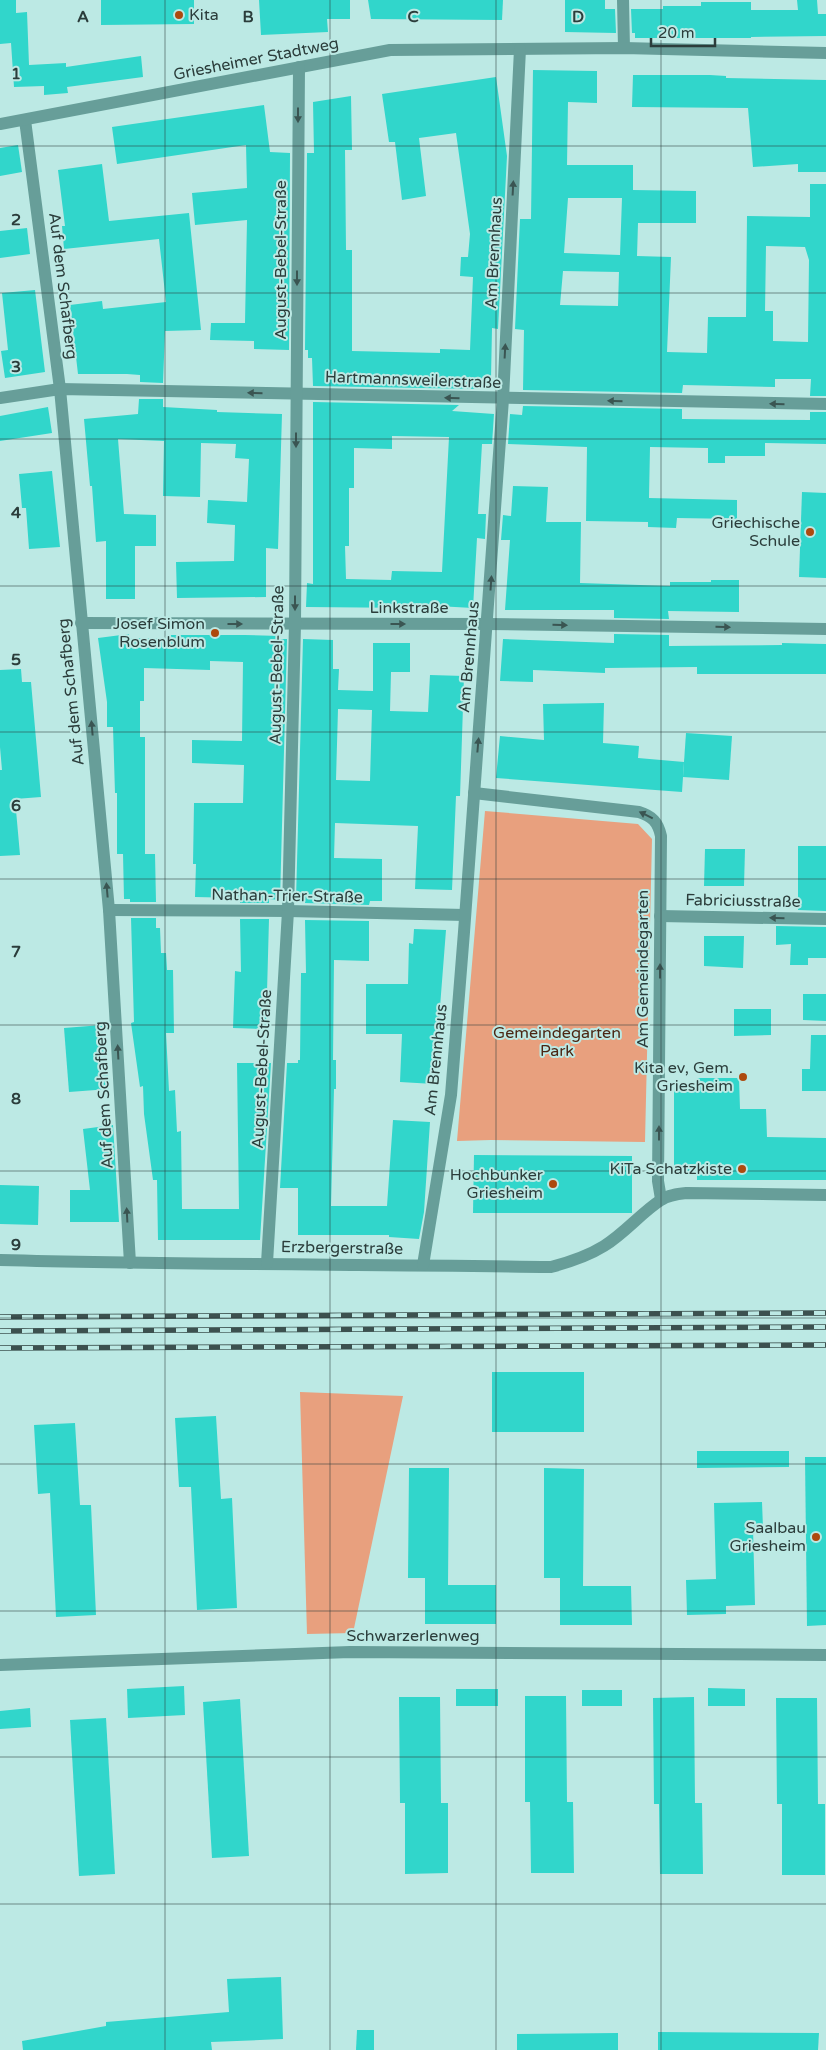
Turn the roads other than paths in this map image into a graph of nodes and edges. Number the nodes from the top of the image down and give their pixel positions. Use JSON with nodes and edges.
{"nodes":[{"id":1,"x":623,"y":0,"type":"edge"},
{"id":2,"x":520,"y":48,"type":"junction"},
{"id":3,"x":624,"y":48,"type":"junction"},
{"id":4,"x":826,"y":53,"type":"edge"},
{"id":5,"x":298,"y":67,"type":"junction"},
{"id":6,"x":25,"y":120,"type":"junction"},
{"id":7,"x":0,"y":124,"type":"edge"},
{"id":8,"x":60,"y":389,"type":"junction"},
{"id":9,"x":296,"y":393,"type":"junction"},
{"id":10,"x":0,"y":398,"type":"edge"},
{"id":11,"x":503,"y":399,"type":"junction"},
{"id":12,"x":826,"y":404,"type":"edge"},
{"id":13,"x":82,"y":623,"type":"junction"},
{"id":14,"x":295,"y":624,"type":"junction"},
{"id":15,"x":488,"y":624,"type":"junction"},
{"id":16,"x":826,"y":629,"type":"edge"},
{"id":17,"x":474,"y":793,"type":"junction"},
{"id":18,"x":109,"y":910,"type":"junction"},
{"id":19,"x":288,"y":911,"type":"junction"},
{"id":20,"x":465,"y":915,"type":"junction"},
{"id":21,"x":660,"y":916,"type":"junction"},
{"id":22,"x":826,"y":918,"type":"edge"},
{"id":23,"x":826,"y":1195,"type":"edge"},
{"id":24,"x":661,"y":1199,"type":"junction"},
{"id":25,"x":0,"y":1260,"type":"edge"},
{"id":26,"x":130,"y":1263,"type":"junction"},
{"id":27,"x":267,"y":1263,"type":"junction"},
{"id":28,"x":422,"y":1265,"type":"junction"},
{"id":29,"x":826,"y":1655,"type":"edge"},
{"id":30,"x":0,"y":1665,"type":"edge"}],
"edges":[{"from":1,"to":3,"type":"street"},
{"from":2,"to":3,"type":"street","name":"Griesheimer Stadtweg"},
{"from":2,"to":5,"type":"street","name":"Griesheimer Stadtweg"},
{"from":11,"to":2,"type":"street","name":"Am Brennhaus","one_way":true},
{"from":3,"to":4,"type":"street","name":"Griesheimer Stadtweg"},
{"from":5,"to":6,"type":"street","name":"Griesheimer Stadtweg"},
{"from":5,"to":9,"type":"street","name":"August-Bebel-Straße","one_way":true},
{"from":6,"to":7,"type":"street","name":"Griesheimer Stadtweg"},
{"from":6,"to":8,"type":"street","name":"Auf dem Schafberg"},
{"from":9,"to":8,"type":"street","name":"Hartmannsweilerstraße","one_way":true},
{"from":8,"to":10,"type":"street","name":"Hartmannsweilerstraße"},
{"from":8,"to":13,"type":"street","name":"Auf dem Schafberg"},
{"from":11,"to":9,"type":"street","name":"Hartmannsweilerstraße","one_way":true},
{"from":9,"to":14,"type":"street","name":"August-Bebel-Straße","one_way":true},
{"from":12,"to":11,"type":"street","name":"Hartmannsweilerstraße","one_way":true},
{"from":15,"to":11,"type":"street","name":"Am Brennhaus","one_way":true},
{"from":13,"to":14,"type":"street","name":"Linkstraße","one_way":true},
{"from":18,"to":13,"type":"street","name":"Auf dem Schafberg","one_way":true},
{"from":14,"to":15,"type":"street","name":"Linkstraße","one_way":true},
{"from":14,"to":19,"type":"street","name":"August-Bebel-Straße"},
{"from":15,"to":16,"type":"street","name":"Linkstraße","one_way":true},
{"from":17,"to":15,"type":"street","name":"Am Brennhaus","one_way":true},
{"from":17,"to":20,"type":"street","name":"Am Brennhaus"},
{"from":21,"to":17,"type":"street","name":"Am Gemeindegarten","one_way":true},
{"from":18,"to":19,"type":"street","name":"Nathan-Trier-Straße"},
{"from":26,"to":18,"type":"street","name":"Auf dem Schafberg","one_way":true},
{"from":19,"to":20,"type":"street","name":"Nathan-Trier-Straße"},
{"from":19,"to":27,"type":"street","name":"August-Bebel-Straße"},
{"from":20,"to":28,"type":"street","name":"Am Brennhaus"},
{"from":22,"to":21,"type":"street","name":"Fabriciusstraße","one_way":true},
{"from":24,"to":21,"type":"street","name":"Am Gemeindegarten","one_way":true},
{"from":23,"to":24,"type":"street"},
{"from":24,"to":28,"type":"street","name":"Erzbergerstraße"},
{"from":25,"to":26,"type":"street","name":"Erzbergerstraße"},
{"from":26,"to":27,"type":"street","name":"Erzbergerstraße"},
{"from":27,"to":28,"type":"street","name":"Erzbergerstraße"},
{"from":29,"to":30,"type":"street","name":"Schwarzerlenweg"}]}
